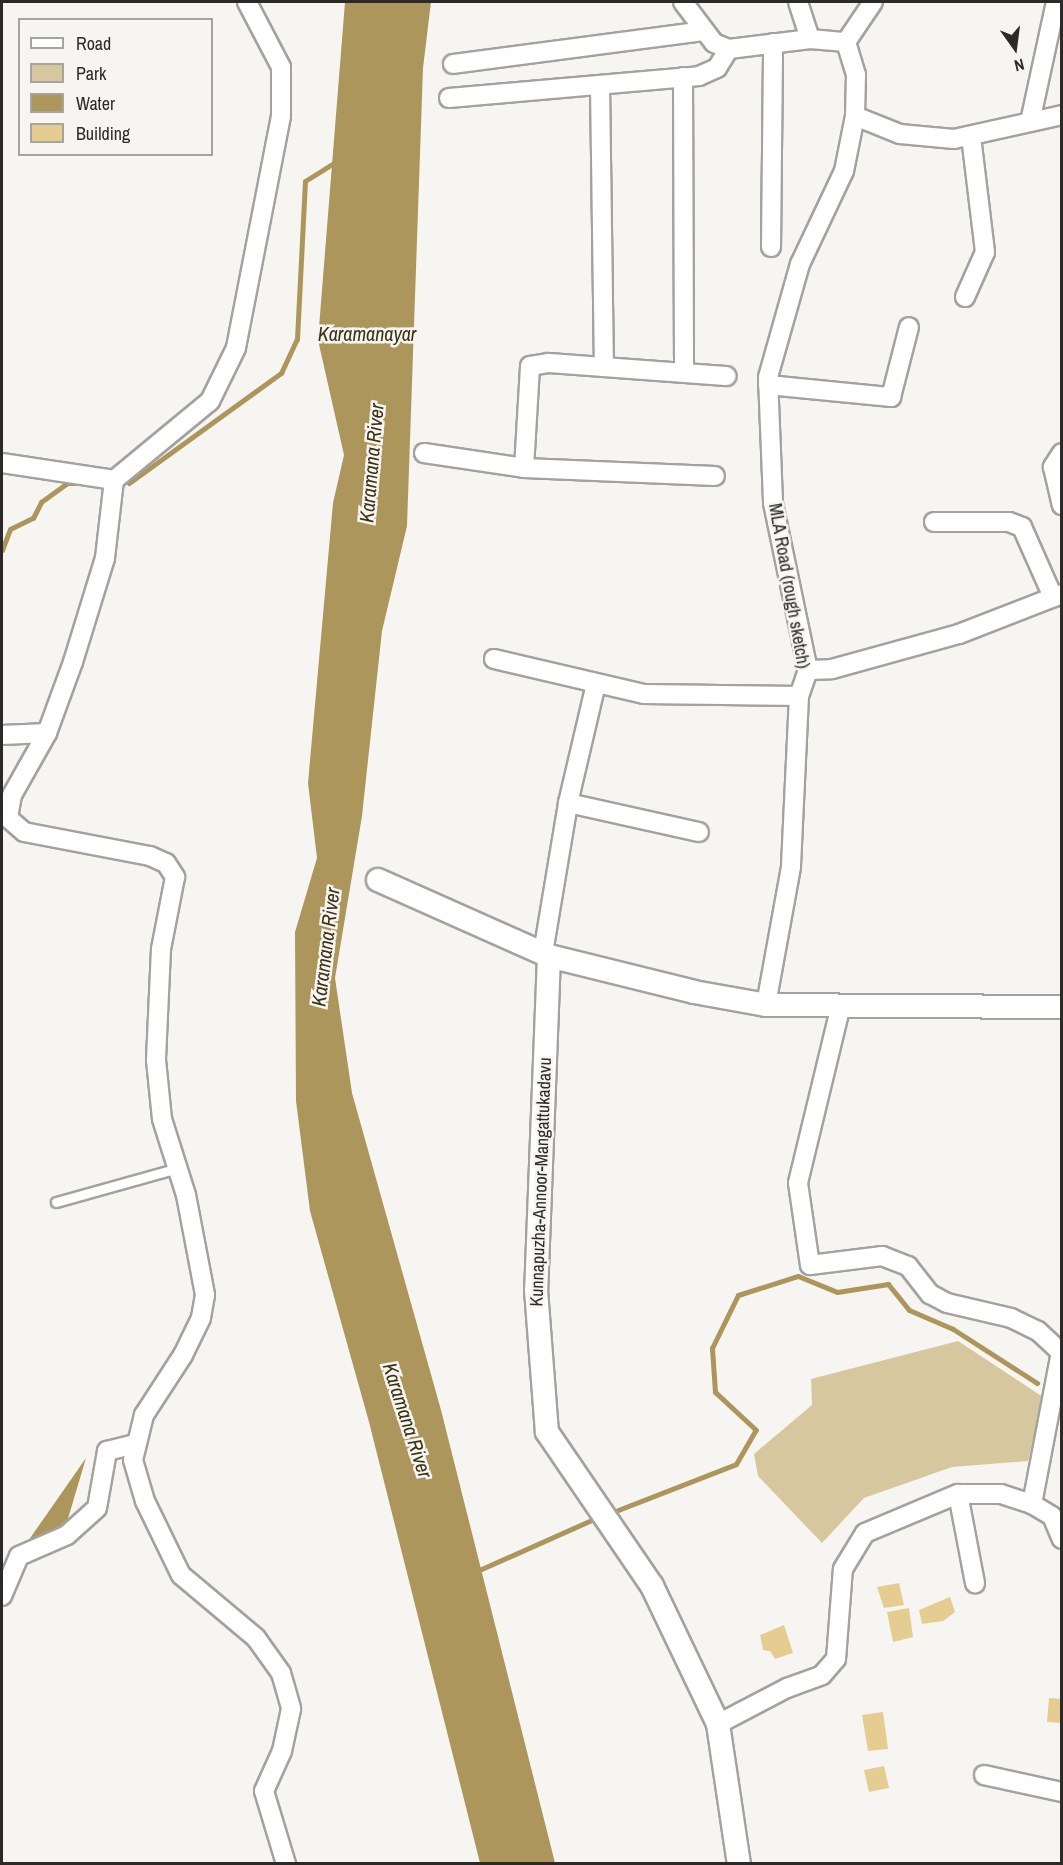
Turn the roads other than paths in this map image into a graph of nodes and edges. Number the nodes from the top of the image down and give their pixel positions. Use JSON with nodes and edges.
{"nodes":[{"id":1,"x":247,"y":2,"type":"edge"},
{"id":2,"x":683,"y":2,"type":"edge"},
{"id":3,"x":798,"y":2,"type":"edge"},
{"id":4,"x":873,"y":2,"type":"edge"},
{"id":5,"x":1056,"y":2,"type":"edge"},
{"id":6,"x":702,"y":31,"type":"junction"},
{"id":7,"x":810,"y":39,"type":"junction"},
{"id":8,"x":846,"y":42,"type":"junction"},
{"id":9,"x":773,"y":44,"type":"junction"},
{"id":10,"x":729,"y":49,"type":"junction"},
{"id":11,"x":453,"y":64,"type":"dead end"},
{"id":12,"x":683,"y":77,"type":"junction"},
{"id":13,"x":600,"y":85,"type":"junction"},
{"id":14,"x":449,"y":98,"type":"dead end"},
{"id":15,"x":1062,"y":115,"type":"edge"},
{"id":16,"x":855,"y":116,"type":"junction"},
{"id":17,"x":1030,"y":122,"type":"junction"},
{"id":18,"x":971,"y":136,"type":"junction"},
{"id":19,"x":771,"y":247,"type":"dead end"},
{"id":20,"x":965,"y":297,"type":"dead end"},
{"id":21,"x":909,"y":327,"type":"dead end"},
{"id":22,"x":604,"y":366,"type":"junction"},
{"id":23,"x":684,"y":372,"type":"junction"},
{"id":24,"x":727,"y":376,"type":"dead end"},
{"id":25,"x":768,"y":385,"type":"junction"},
{"id":26,"x":424,"y":453,"type":"dead end"},
{"id":27,"x":1062,"y":453,"type":"edge"},
{"id":28,"x":2,"y":463,"type":"edge"},
{"id":29,"x":524,"y":468,"type":"junction"},
{"id":30,"x":715,"y":476,"type":"dead end"},
{"id":31,"x":114,"y":480,"type":"junction"},
{"id":32,"x":1062,"y":505,"type":"edge"},
{"id":33,"x":934,"y":522,"type":"dead end"},
{"id":34,"x":1057,"y":596,"type":"edge"},
{"id":35,"x":494,"y":659,"type":"dead end"},
{"id":36,"x":808,"y":670,"type":"junction"},
{"id":37,"x":596,"y":684,"type":"junction"},
{"id":38,"x":799,"y":696,"type":"junction"},
{"id":39,"x":47,"y":733,"type":"junction"},
{"id":40,"x":2,"y":735,"type":"edge"},
{"id":41,"x":568,"y":803,"type":"junction"},
{"id":42,"x":699,"y":832,"type":"dead end"},
{"id":43,"x":378,"y":880,"type":"dead end"},
{"id":44,"x":546,"y":954,"type":"junction"},
{"id":45,"x":766,"y":1005,"type":"junction"},
{"id":46,"x":841,"y":1005,"type":"junction"},
{"id":47,"x":1062,"y":1007,"type":"edge"},
{"id":48,"x":174,"y":1170,"type":"junction"},
{"id":49,"x":56,"y":1202,"type":"dead end"},
{"id":50,"x":1061,"y":1352,"type":"edge"},
{"id":51,"x":135,"y":1444,"type":"junction"},
{"id":52,"x":958,"y":1494,"type":"junction"},
{"id":53,"x":1032,"y":1504,"type":"junction"},
{"id":54,"x":1061,"y":1531,"type":"edge"},
{"id":55,"x":975,"y":1583,"type":"dead end"},
{"id":56,"x":2,"y":1596,"type":"edge"},
{"id":57,"x":718,"y":1724,"type":"junction"},
{"id":58,"x":984,"y":1775,"type":"dead end"},
{"id":59,"x":1062,"y":1792,"type":"edge"},
{"id":60,"x":286,"y":1863,"type":"edge"},
{"id":61,"x":739,"y":1863,"type":"edge"}],
"edges":[{"from":1,"to":31,"type":"street"},
{"from":2,"to":6,"type":"street"},
{"from":3,"to":7,"type":"street"},
{"from":4,"to":8,"type":"street"},
{"from":5,"to":17,"type":"street"},
{"from":6,"to":10,"type":"street"},
{"from":6,"to":11,"type":"street"},
{"from":7,"to":8,"type":"street"},
{"from":7,"to":9,"type":"street"},
{"from":8,"to":16,"type":"street","name":"MLA Road (rough sketch)"},
{"from":9,"to":10,"type":"street"},
{"from":9,"to":19,"type":"street"},
{"from":10,"to":12,"type":"street"},
{"from":12,"to":13,"type":"street"},
{"from":12,"to":23,"type":"street"},
{"from":13,"to":14,"type":"street"},
{"from":13,"to":22,"type":"street"},
{"from":15,"to":17,"type":"street"},
{"from":16,"to":18,"type":"street"},
{"from":16,"to":25,"type":"street","name":"MLA Road (rough sketch)"},
{"from":17,"to":18,"type":"street"},
{"from":18,"to":20,"type":"street"},
{"from":21,"to":25,"type":"street"},
{"from":22,"to":23,"type":"street"},
{"from":22,"to":29,"type":"street"},
{"from":23,"to":24,"type":"street"},
{"from":25,"to":36,"type":"street","name":"MLA Road (rough sketch)"},
{"from":26,"to":29,"type":"street"},
{"from":27,"to":32,"type":"street"},
{"from":28,"to":31,"type":"street"},
{"from":29,"to":30,"type":"street"},
{"from":31,"to":39,"type":"street"},
{"from":33,"to":34,"type":"street"},
{"from":34,"to":36,"type":"street"},
{"from":35,"to":37,"type":"street"},
{"from":36,"to":38,"type":"street","name":"MLA Road (rough sketch)"},
{"from":37,"to":38,"type":"street"},
{"from":37,"to":41,"type":"street"},
{"from":38,"to":45,"type":"street","name":"MLA Road (rough sketch)"},
{"from":39,"to":40,"type":"street"},
{"from":39,"to":48,"type":"street"},
{"from":41,"to":42,"type":"street"},
{"from":41,"to":44,"type":"street"},
{"from":43,"to":44,"type":"street"},
{"from":44,"to":45,"type":"street"},
{"from":44,"to":57,"type":"street","name":"Kunnapuzha-Annoor-Mangattukadavu"},
{"from":45,"to":46,"type":"street"},
{"from":46,"to":47,"type":"street"},
{"from":46,"to":50,"type":"street"},
{"from":48,"to":49,"type":"lane"},
{"from":48,"to":51,"type":"street"},
{"from":50,"to":53,"type":"street"},
{"from":51,"to":56,"type":"street"},
{"from":51,"to":60,"type":"street"},
{"from":52,"to":53,"type":"street"},
{"from":52,"to":55,"type":"street"},
{"from":52,"to":57,"type":"street"},
{"from":53,"to":54,"type":"street"},
{"from":57,"to":61,"type":"street","name":"Kunnapuzha-Annoor-Mangattukadavu"},
{"from":58,"to":59,"type":"street"}]}
